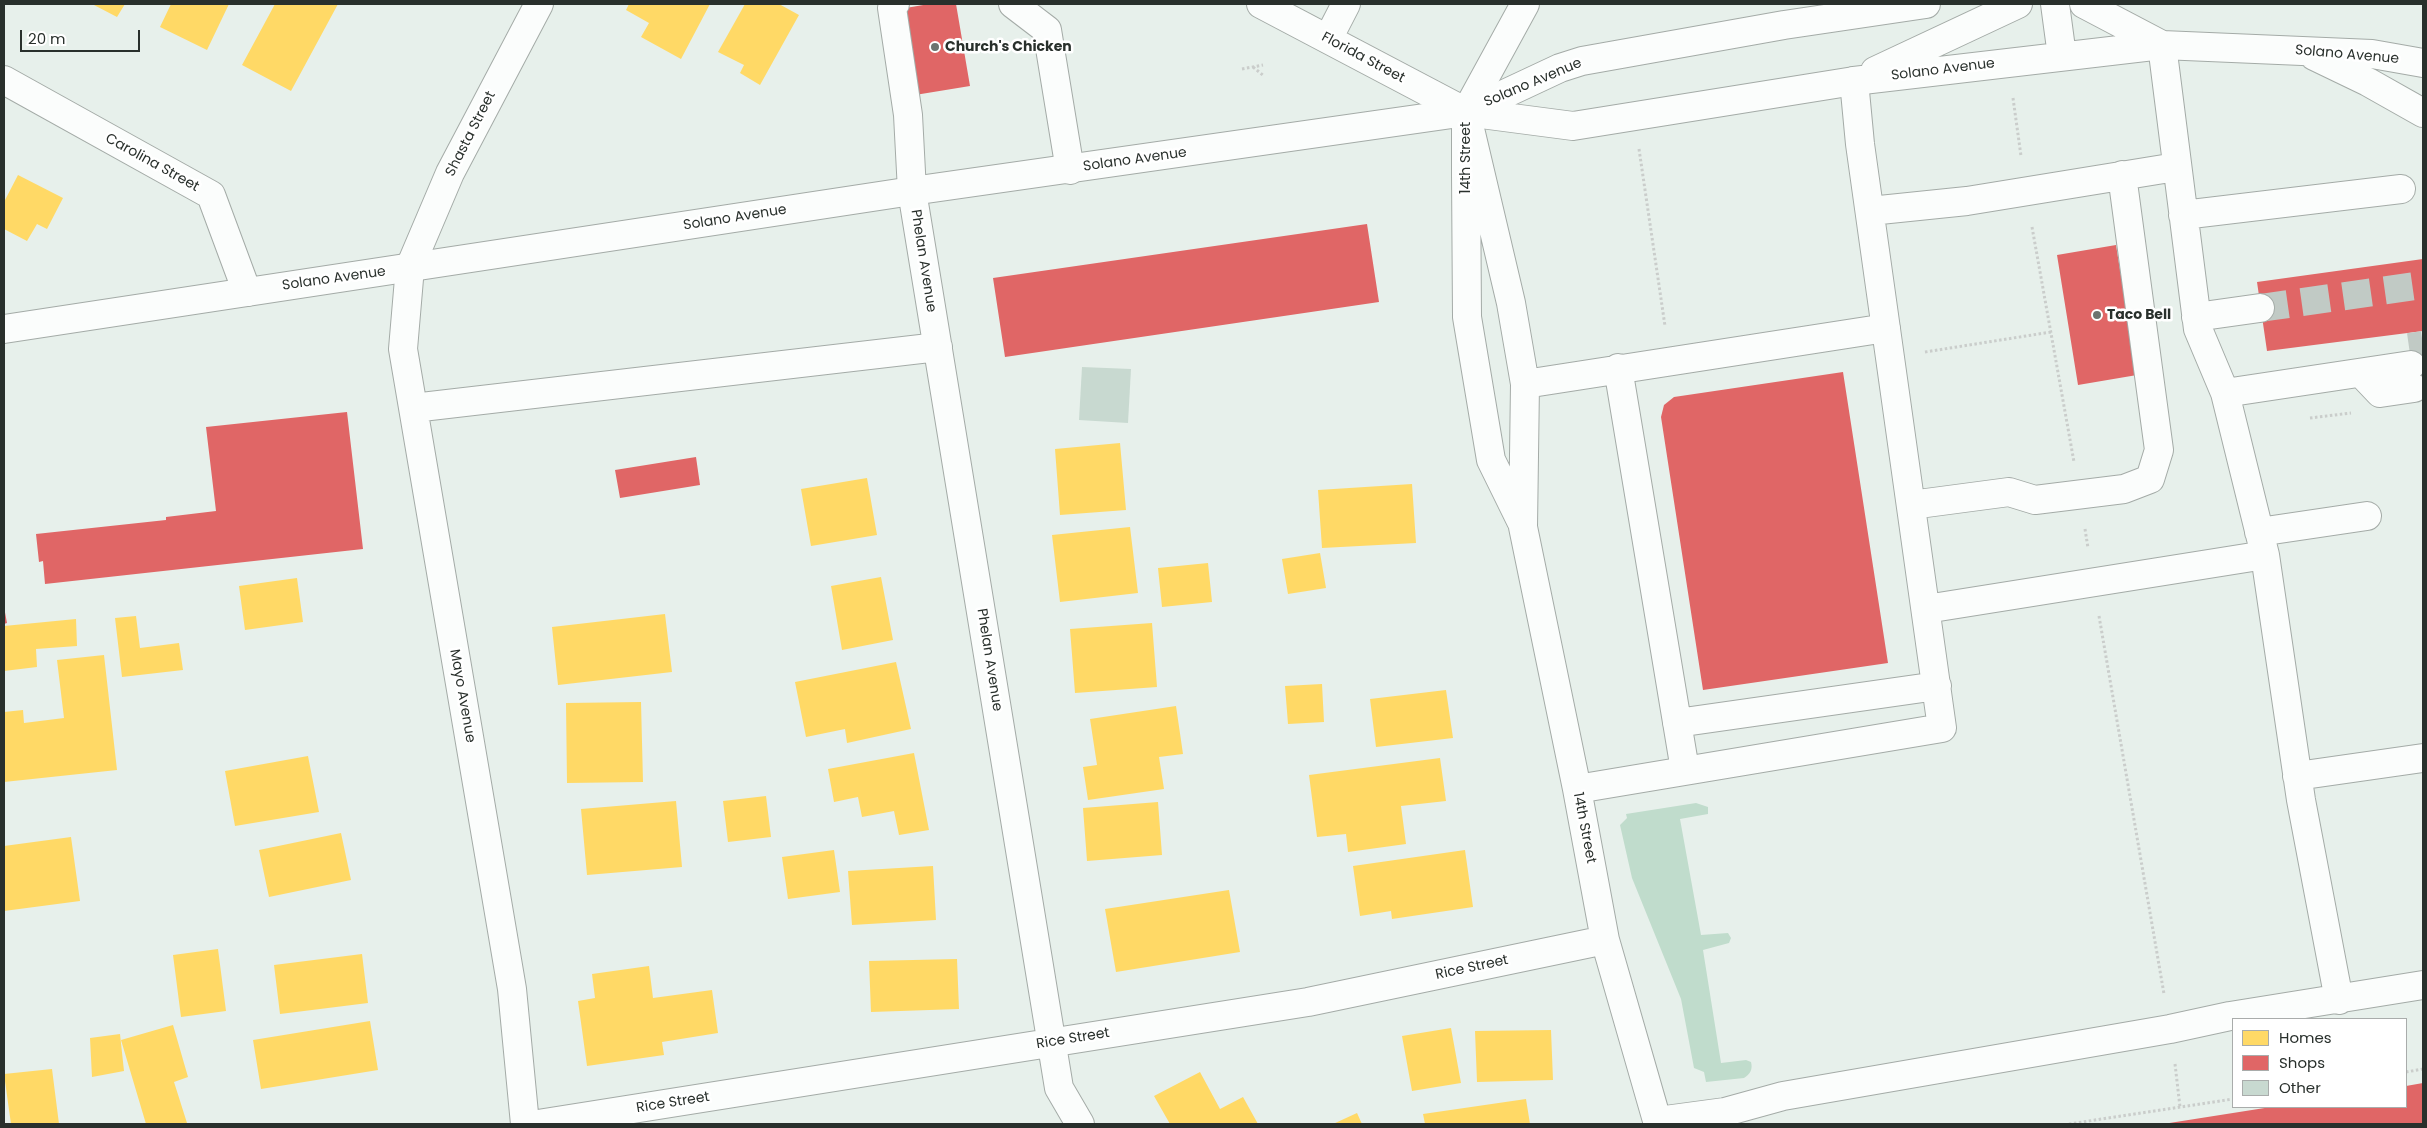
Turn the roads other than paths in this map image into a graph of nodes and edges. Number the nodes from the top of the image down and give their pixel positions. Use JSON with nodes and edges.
{"nodes":[{"id":1,"x":538,"y":4,"type":"edge"},
{"id":2,"x":895,"y":4,"type":"edge"},
{"id":3,"x":1013,"y":4,"type":"edge"},
{"id":4,"x":1261,"y":4,"type":"edge"},
{"id":5,"x":1346,"y":4,"type":"edge"},
{"id":6,"x":1525,"y":4,"type":"edge"},
{"id":7,"x":1926,"y":4,"type":"edge"},
{"id":8,"x":2018,"y":4,"type":"edge"},
{"id":9,"x":2055,"y":4,"type":"edge"},
{"id":10,"x":2084,"y":4,"type":"edge"},
{"id":11,"x":1328,"y":39,"type":"junction"},
{"id":12,"x":2162,"y":45,"type":"junction"},
{"id":13,"x":2304,"y":51,"type":"junction"},
{"id":14,"x":2062,"y":56,"type":"junction"},
{"id":15,"x":2423,"y":62,"type":"edge"},
{"id":16,"x":4,"y":80,"type":"edge"},
{"id":17,"x":1854,"y":81,"type":"junction"},
{"id":18,"x":1466,"y":112,"type":"junction"},
{"id":19,"x":2423,"y":113,"type":"edge"},
{"id":20,"x":2176,"y":167,"type":"junction"},
{"id":21,"x":1070,"y":170,"type":"junction"},
{"id":22,"x":2122,"y":175,"type":"junction"},
{"id":23,"x":2401,"y":189,"type":"dead end"},
{"id":24,"x":912,"y":191,"type":"junction"},
{"id":25,"x":1870,"y":211,"type":"junction"},
{"id":26,"x":2183,"y":215,"type":"junction"},
{"id":27,"x":410,"y":267,"type":"junction"},
{"id":28,"x":247,"y":292,"type":"junction"},
{"id":29,"x":2260,"y":308,"type":"tunnel mouth"},
{"id":30,"x":2196,"y":317,"type":"junction"},
{"id":31,"x":1886,"y":328,"type":"junction"},
{"id":32,"x":4,"y":329,"type":"edge"},
{"id":33,"x":938,"y":347,"type":"junction"},
{"id":34,"x":1618,"y":368,"type":"junction"},
{"id":35,"x":2361,"y":373,"type":"junction"},
{"id":36,"x":1525,"y":384,"type":"junction"},
{"id":37,"x":2225,"y":393,"type":"junction"},
{"id":38,"x":413,"y":408,"type":"junction"},
{"id":39,"x":1911,"y":505,"type":"junction"},
{"id":40,"x":2367,"y":516,"type":"dead end"},
{"id":41,"x":1523,"y":527,"type":"junction"},
{"id":42,"x":2262,"y":543,"type":"junction"},
{"id":43,"x":1926,"y":609,"type":"junction"},
{"id":44,"x":1937,"y":686,"type":"junction"},
{"id":45,"x":1677,"y":723,"type":"junction"},
{"id":46,"x":2423,"y":758,"type":"edge"},
{"id":47,"x":1686,"y":770,"type":"junction"},
{"id":48,"x":2298,"y":776,"type":"junction"},
{"id":49,"x":1577,"y":789,"type":"junction"},
{"id":50,"x":1605,"y":940,"type":"junction"},
{"id":51,"x":2423,"y":985,"type":"edge"},
{"id":52,"x":2339,"y":1000,"type":"junction"},
{"id":53,"x":1052,"y":1043,"type":"junction"},
{"id":54,"x":1658,"y":1122,"type":"edge"},
{"id":55,"x":525,"y":1124,"type":"edge"},
{"id":56,"x":538,"y":1124,"type":"edge"},
{"id":57,"x":1080,"y":1124,"type":"edge"}],
"edges":[{"from":1,"to":27,"type":"street","name":"Shasta Street"},
{"from":2,"to":24,"type":"street","name":"Phelan Avenue"},
{"from":3,"to":21,"type":"street"},
{"from":4,"to":11,"type":"street","name":"Florida Street"},
{"from":5,"to":11,"type":"street"},
{"from":6,"to":18,"type":"street"},
{"from":7,"to":18,"type":"street","name":"Solano Avenue"},
{"from":8,"to":17,"type":"street"},
{"from":9,"to":14,"type":"street"},
{"from":10,"to":12,"type":"street"},
{"from":11,"to":18,"type":"street","name":"Florida Street"},
{"from":12,"to":13,"type":"street","name":"Solano Avenue"},
{"from":12,"to":14,"type":"street","name":"Solano Avenue"},
{"from":12,"to":20,"type":"street"},
{"from":13,"to":15,"type":"street","name":"Solano Avenue"},
{"from":13,"to":19,"type":"street"},
{"from":14,"to":17,"type":"street","name":"Solano Avenue"},
{"from":16,"to":28,"type":"street","name":"Carolina Street"},
{"from":17,"to":18,"type":"street","name":"Solano Avenue"},
{"from":17,"to":25,"type":"street"},
{"from":18,"to":21,"type":"street","name":"Solano Avenue"},
{"from":18,"to":36,"type":"street","name":"14th Street"},
{"from":18,"to":41,"type":"street","name":"14th Street"},
{"from":20,"to":22,"type":"street"},
{"from":20,"to":26,"type":"street"},
{"from":21,"to":24,"type":"street","name":"Solano Avenue"},
{"from":22,"to":25,"type":"street"},
{"from":22,"to":39,"type":"street"},
{"from":23,"to":26,"type":"street"},
{"from":24,"to":27,"type":"street","name":"Solano Avenue"},
{"from":24,"to":33,"type":"street","name":"Phelan Avenue"},
{"from":25,"to":31,"type":"street"},
{"from":26,"to":30,"type":"street"},
{"from":27,"to":28,"type":"street","name":"Solano Avenue"},
{"from":27,"to":38,"type":"street","name":"Mayo Avenue"},
{"from":28,"to":32,"type":"street","name":"Solano Avenue"},
{"from":29,"to":30,"type":"street"},
{"from":30,"to":37,"type":"street"},
{"from":31,"to":34,"type":"street"},
{"from":31,"to":39,"type":"street"},
{"from":33,"to":38,"type":"street"},
{"from":33,"to":53,"type":"street","name":"Phelan Avenue"},
{"from":34,"to":36,"type":"street"},
{"from":34,"to":45,"type":"street"},
{"from":35,"to":35,"type":"street"},
{"from":35,"to":37,"type":"street"},
{"from":36,"to":41,"type":"street","name":"14th Street"},
{"from":37,"to":42,"type":"street"},
{"from":38,"to":55,"type":"street","name":"Mayo Avenue"},
{"from":39,"to":43,"type":"street"},
{"from":40,"to":42,"type":"street"},
{"from":41,"to":49,"type":"street","name":"14th Street"},
{"from":42,"to":43,"type":"street"},
{"from":42,"to":48,"type":"street"},
{"from":43,"to":44,"type":"street"},
{"from":44,"to":45,"type":"street"},
{"from":44,"to":47,"type":"street"},
{"from":45,"to":47,"type":"street"},
{"from":46,"to":48,"type":"street"},
{"from":47,"to":49,"type":"street"},
{"from":48,"to":52,"type":"street"},
{"from":49,"to":50,"type":"street","name":"14th Street"},
{"from":50,"to":53,"type":"street","name":"Rice Street"},
{"from":50,"to":54,"type":"street","name":"14th Street"},
{"from":51,"to":52,"type":"street"},
{"from":52,"to":54,"type":"street"},
{"from":53,"to":56,"type":"street","name":"Rice Street"},
{"from":53,"to":57,"type":"street","name":"Phelan Avenue"}]}
